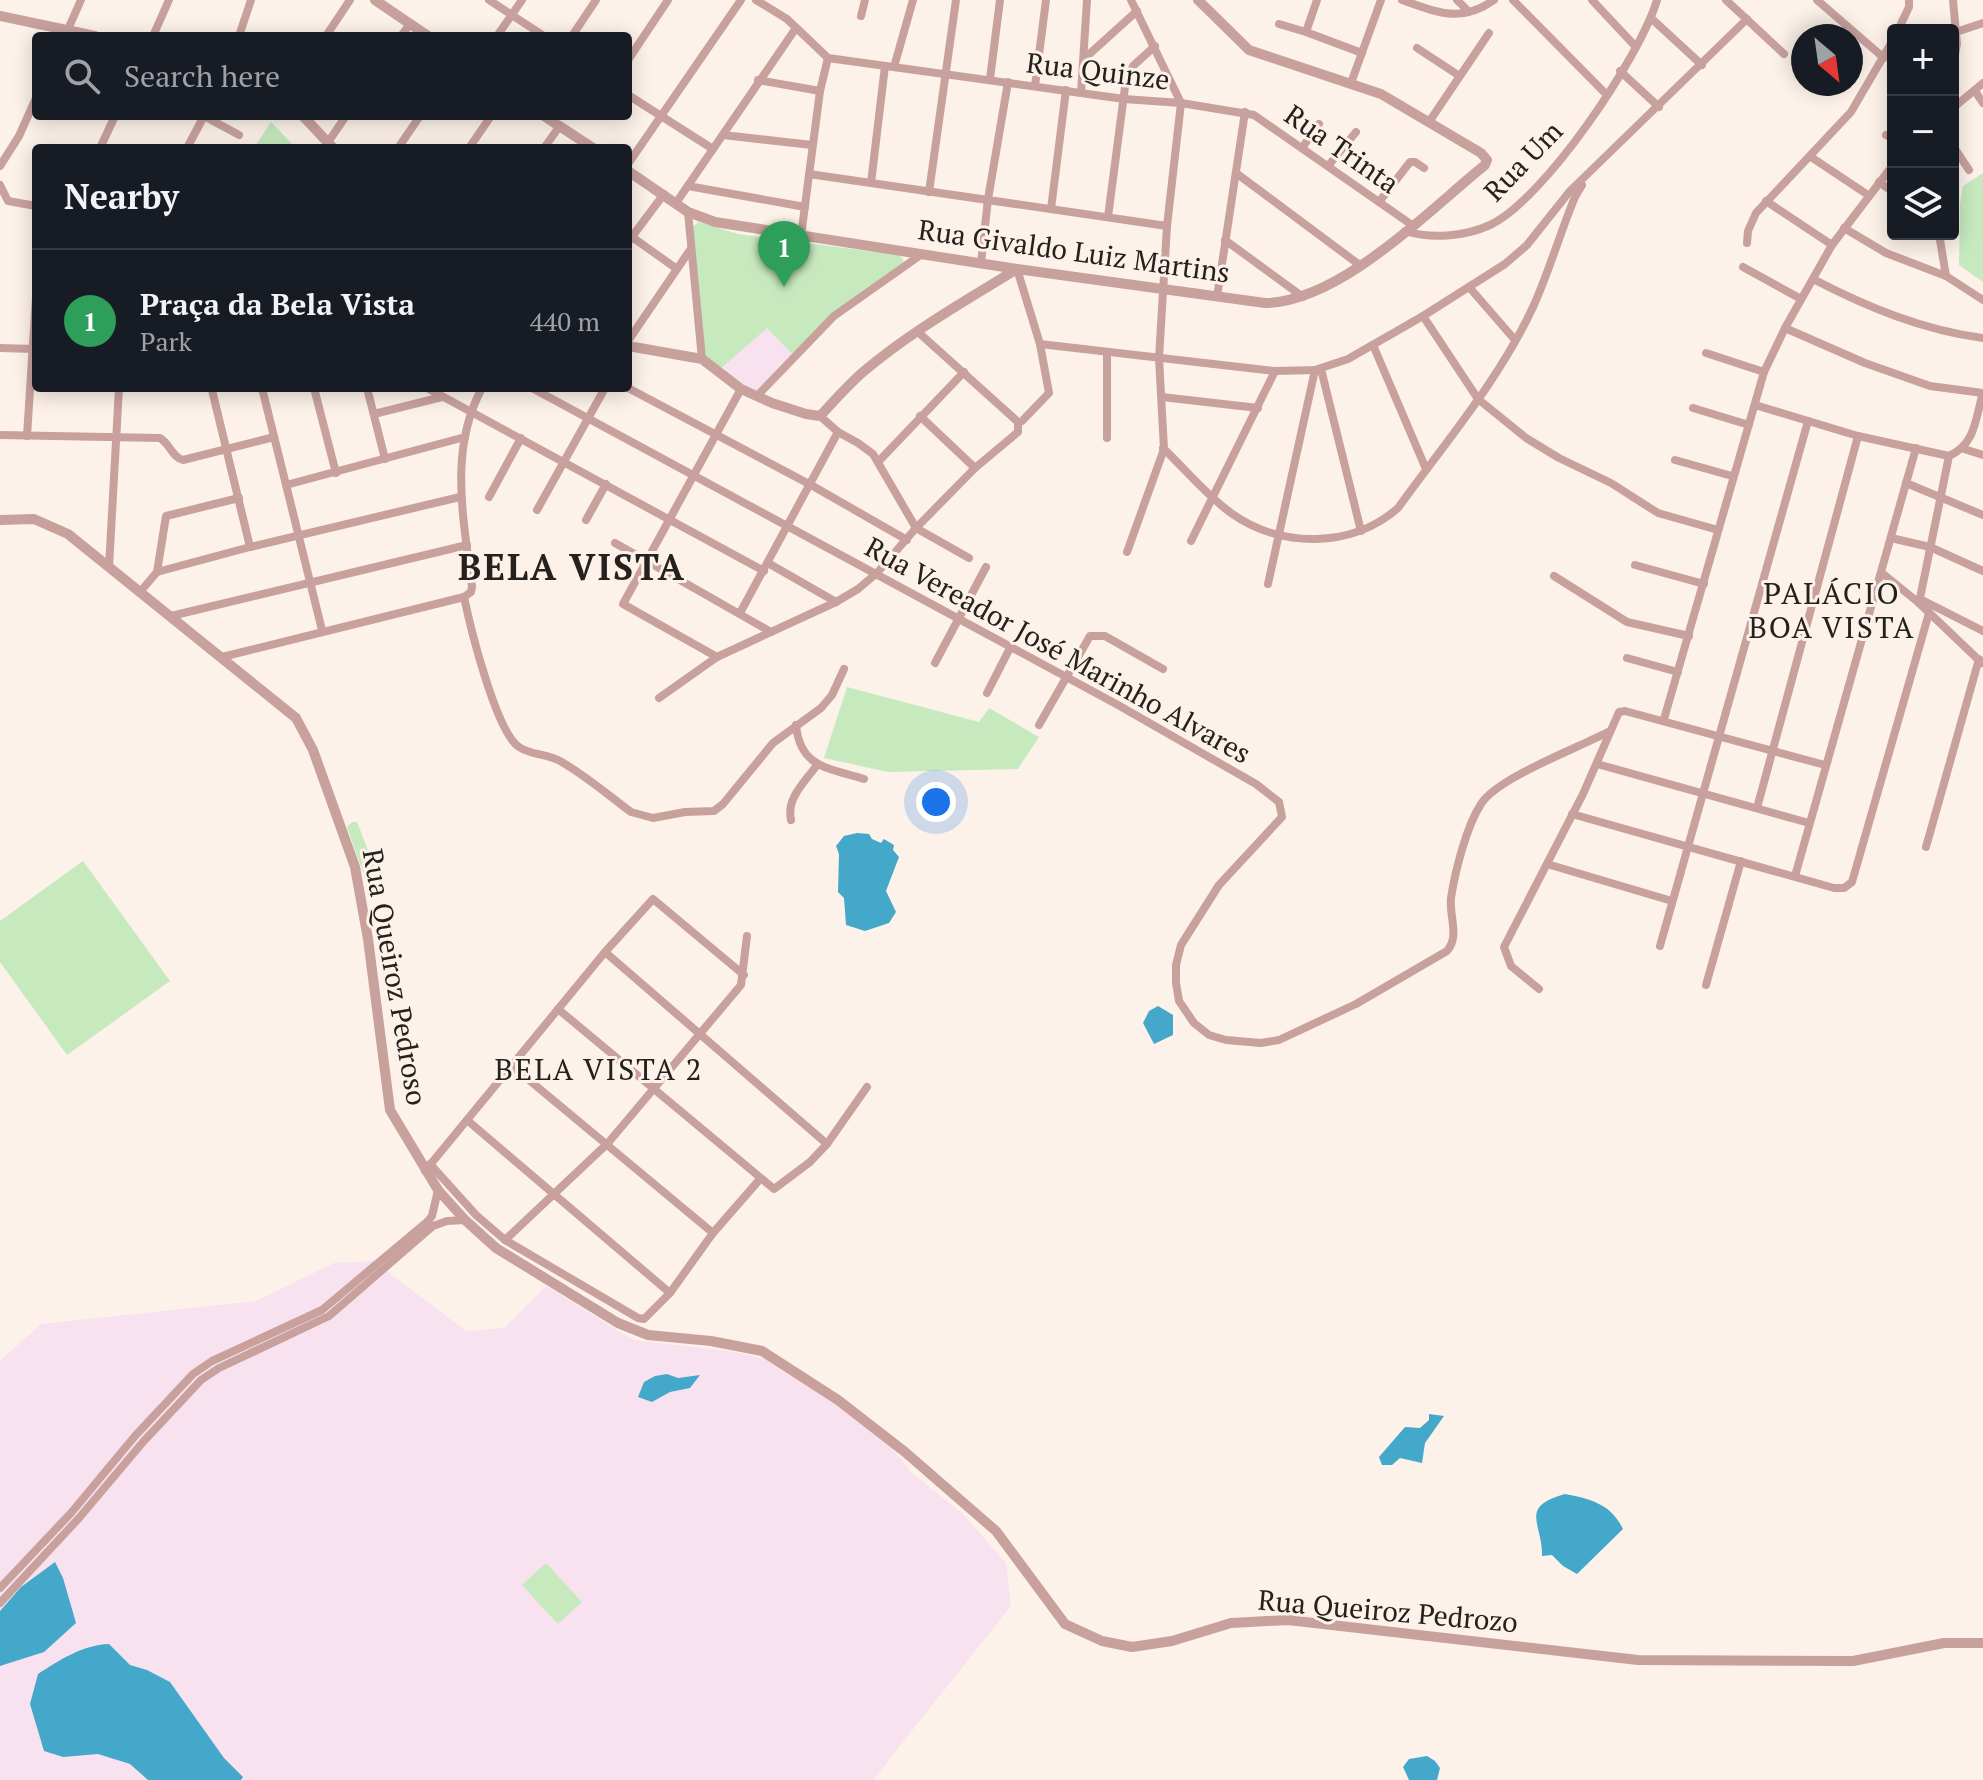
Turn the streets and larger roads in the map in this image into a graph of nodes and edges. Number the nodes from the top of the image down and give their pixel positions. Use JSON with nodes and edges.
{"nodes":[{"id":1,"x":81,"y":0,"type":"edge"},
{"id":2,"x":169,"y":0,"type":"edge"},
{"id":3,"x":251,"y":0,"type":"edge"},
{"id":4,"x":350,"y":0,"type":"edge"},
{"id":5,"x":375,"y":0,"type":"edge"},
{"id":6,"x":489,"y":0,"type":"edge"},
{"id":7,"x":522,"y":0,"type":"edge"},
{"id":8,"x":596,"y":0,"type":"edge"},
{"id":9,"x":668,"y":0,"type":"edge"},
{"id":10,"x":741,"y":0,"type":"edge"},
{"id":11,"x":756,"y":0,"type":"edge"},
{"id":12,"x":865,"y":0,"type":"edge"},
{"id":13,"x":913,"y":0,"type":"edge"},
{"id":14,"x":956,"y":0,"type":"edge"},
{"id":15,"x":1000,"y":0,"type":"edge"},
{"id":16,"x":1046,"y":0,"type":"edge"},
{"id":17,"x":1087,"y":0,"type":"edge"},
{"id":18,"x":1131,"y":0,"type":"edge"},
{"id":19,"x":1198,"y":0,"type":"edge"},
{"id":20,"x":1317,"y":0,"type":"edge"},
{"id":21,"x":1381,"y":0,"type":"edge"},
{"id":22,"x":1402,"y":0,"type":"edge"},
{"id":23,"x":1457,"y":0,"type":"edge"},
{"id":24,"x":1494,"y":0,"type":"edge"},
{"id":25,"x":1513,"y":0,"type":"edge"},
{"id":26,"x":1592,"y":0,"type":"edge"},
{"id":27,"x":1657,"y":0,"type":"edge"},
{"id":28,"x":1726,"y":0,"type":"edge"},
{"id":29,"x":1817,"y":0,"type":"edge"},
{"id":30,"x":1909,"y":0,"type":"edge"},
{"id":31,"x":1953,"y":0,"type":"edge"},
{"id":32,"x":1137,"y":11,"type":"junction"},
{"id":33,"x":1469,"y":12,"type":"junction"},
{"id":34,"x":512,"y":14,"type":"junction"},
{"id":35,"x":0,"y":16,"type":"edge"},
{"id":36,"x":861,"y":16,"type":"dead end"},
{"id":37,"x":1652,"y":19,"type":"junction"},
{"id":38,"x":1747,"y":19,"type":"junction"},
{"id":39,"x":1983,"y":23,"type":"edge"},
{"id":40,"x":410,"y":24,"type":"junction"},
{"id":41,"x":1279,"y":24,"type":"dead end"},
{"id":42,"x":1901,"y":24,"type":"edge"},
{"id":43,"x":1955,"y":24,"type":"edge"},
{"id":44,"x":796,"y":28,"type":"junction"},
{"id":45,"x":1959,"y":31,"type":"edge"},
{"id":46,"x":62,"y":32,"type":"edge"},
{"id":47,"x":66,"y":32,"type":"edge"},
{"id":48,"x":155,"y":32,"type":"edge"},
{"id":49,"x":240,"y":32,"type":"edge"},
{"id":50,"x":329,"y":32,"type":"edge"},
{"id":51,"x":404,"y":32,"type":"edge"},
{"id":52,"x":422,"y":32,"type":"edge"},
{"id":53,"x":500,"y":32,"type":"edge"},
{"id":54,"x":538,"y":32,"type":"edge"},
{"id":55,"x":575,"y":32,"type":"edge"},
{"id":56,"x":1306,"y":32,"type":"junction"},
{"id":57,"x":1489,"y":33,"type":"dead end"},
{"id":58,"x":1155,"y":46,"type":"junction"},
{"id":59,"x":1636,"y":47,"type":"junction"},
{"id":60,"x":1417,"y":48,"type":"dead end"},
{"id":61,"x":1887,"y":52,"type":"edge"},
{"id":62,"x":1362,"y":53,"type":"junction"},
{"id":63,"x":632,"y":54,"type":"edge"},
{"id":64,"x":1784,"y":54,"type":"dead end"},
{"id":65,"x":828,"y":58,"type":"junction"},
{"id":66,"x":1085,"y":58,"type":"junction"},
{"id":67,"x":1884,"y":58,"type":"junction"},
{"id":68,"x":1702,"y":65,"type":"junction"},
{"id":69,"x":889,"y":66,"type":"junction"},
{"id":70,"x":1620,"y":71,"type":"junction"},
{"id":71,"x":946,"y":75,"type":"junction"},
{"id":72,"x":1458,"y":75,"type":"junction"},
{"id":73,"x":990,"y":79,"type":"junction"},
{"id":74,"x":758,"y":80,"type":"junction"},
{"id":75,"x":1008,"y":82,"type":"junction"},
{"id":76,"x":1351,"y":83,"type":"junction"},
{"id":77,"x":1983,"y":83,"type":"edge"},
{"id":78,"x":1035,"y":86,"type":"junction"},
{"id":79,"x":1066,"y":90,"type":"junction"},
{"id":80,"x":820,"y":91,"type":"junction"},
{"id":81,"x":1975,"y":91,"type":"junction"},
{"id":82,"x":1081,"y":93,"type":"junction"},
{"id":83,"x":1606,"y":94,"type":"junction"},
{"id":84,"x":632,"y":98,"type":"edge"},
{"id":85,"x":1124,"y":99,"type":"junction"},
{"id":86,"x":1181,"y":103,"type":"junction"},
{"id":87,"x":1959,"y":103,"type":"edge"},
{"id":88,"x":1983,"y":103,"type":"edge"},
{"id":89,"x":32,"y":107,"type":"edge"},
{"id":90,"x":1659,"y":107,"type":"junction"},
{"id":91,"x":1245,"y":112,"type":"junction"},
{"id":92,"x":661,"y":118,"type":"junction"},
{"id":93,"x":113,"y":120,"type":"edge"},
{"id":94,"x":202,"y":120,"type":"edge"},
{"id":95,"x":211,"y":120,"type":"edge"},
{"id":96,"x":306,"y":120,"type":"edge"},
{"id":97,"x":344,"y":120,"type":"edge"},
{"id":98,"x":417,"y":120,"type":"edge"},
{"id":99,"x":488,"y":120,"type":"edge"},
{"id":100,"x":549,"y":120,"type":"edge"},
{"id":101,"x":1429,"y":122,"type":"junction"},
{"id":102,"x":1319,"y":124,"type":"dead end"},
{"id":103,"x":559,"y":127,"type":"junction"},
{"id":104,"x":1356,"y":132,"type":"dead end"},
{"id":105,"x":239,"y":135,"type":"dead end"},
{"id":106,"x":723,"y":135,"type":"junction"},
{"id":107,"x":102,"y":144,"type":"edge"},
{"id":108,"x":189,"y":144,"type":"edge"},
{"id":109,"x":326,"y":144,"type":"edge"},
{"id":110,"x":329,"y":144,"type":"edge"},
{"id":111,"x":401,"y":144,"type":"edge"},
{"id":112,"x":472,"y":144,"type":"edge"},
{"id":113,"x":547,"y":144,"type":"edge"},
{"id":114,"x":587,"y":144,"type":"edge"},
{"id":115,"x":812,"y":145,"type":"junction"},
{"id":116,"x":1302,"y":148,"type":"junction"},
{"id":117,"x":713,"y":149,"type":"junction"},
{"id":118,"x":1959,"y":155,"type":"edge"},
{"id":119,"x":1811,"y":157,"type":"junction"},
{"id":120,"x":632,"y":158,"type":"edge"},
{"id":121,"x":0,"y":166,"type":"edge"},
{"id":122,"x":1328,"y":166,"type":"junction"},
{"id":123,"x":1424,"y":168,"type":"dead end"},
{"id":124,"x":1891,"y":168,"type":"edge"},
{"id":125,"x":1969,"y":170,"type":"dead end"},
{"id":126,"x":1236,"y":173,"type":"junction"},
{"id":127,"x":632,"y":174,"type":"edge"},
{"id":128,"x":809,"y":174,"type":"junction"},
{"id":129,"x":1587,"y":177,"type":"junction"},
{"id":130,"x":1879,"y":182,"type":"junction"},
{"id":131,"x":871,"y":183,"type":"junction"},
{"id":132,"x":0,"y":185,"type":"edge"},
{"id":133,"x":688,"y":186,"type":"junction"},
{"id":134,"x":1887,"y":188,"type":"edge"},
{"id":135,"x":929,"y":192,"type":"junction"},
{"id":136,"x":664,"y":194,"type":"junction"},
{"id":137,"x":1868,"y":195,"type":"junction"},
{"id":138,"x":988,"y":199,"type":"junction"},
{"id":139,"x":1766,"y":201,"type":"junction"},
{"id":140,"x":1379,"y":202,"type":"junction"},
{"id":141,"x":676,"y":203,"type":"junction"},
{"id":142,"x":32,"y":205,"type":"edge"},
{"id":143,"x":805,"y":207,"type":"junction"},
{"id":144,"x":1051,"y":209,"type":"junction"},
{"id":145,"x":688,"y":212,"type":"junction"},
{"id":146,"x":1108,"y":217,"type":"junction"},
{"id":147,"x":1167,"y":226,"type":"junction"},
{"id":148,"x":1408,"y":228,"type":"junction"},
{"id":149,"x":1844,"y":228,"type":"junction"},
{"id":150,"x":801,"y":236,"type":"junction"},
{"id":151,"x":632,"y":237,"type":"edge"},
{"id":152,"x":1225,"y":240,"type":"junction"},
{"id":153,"x":1940,"y":240,"type":"edge"},
{"id":154,"x":632,"y":241,"type":"edge"},
{"id":155,"x":1747,"y":243,"type":"dead end"},
{"id":156,"x":1832,"y":245,"type":"junction"},
{"id":157,"x":691,"y":249,"type":"junction"},
{"id":158,"x":922,"y":254,"type":"junction"},
{"id":159,"x":981,"y":263,"type":"junction"},
{"id":160,"x":1361,"y":266,"type":"junction"},
{"id":161,"x":1743,"y":267,"type":"dead end"},
{"id":162,"x":677,"y":269,"type":"junction"},
{"id":163,"x":1017,"y":269,"type":"junction"},
{"id":164,"x":1946,"y":276,"type":"junction"},
{"id":165,"x":1813,"y":279,"type":"junction"},
{"id":166,"x":1469,"y":287,"type":"junction"},
{"id":167,"x":1163,"y":288,"type":"junction"},
{"id":168,"x":1217,"y":297,"type":"junction"},
{"id":169,"x":1303,"y":297,"type":"junction"},
{"id":170,"x":1801,"y":299,"type":"junction"},
{"id":171,"x":1983,"y":300,"type":"edge"},
{"id":172,"x":1423,"y":316,"type":"junction"},
{"id":173,"x":1785,"y":328,"type":"junction"},
{"id":174,"x":918,"y":332,"type":"junction"},
{"id":175,"x":632,"y":338,"type":"edge"},
{"id":176,"x":1983,"y":338,"type":"edge"},
{"id":177,"x":1515,"y":340,"type":"junction"},
{"id":178,"x":1040,"y":344,"type":"junction"},
{"id":179,"x":632,"y":345,"type":"edge"},
{"id":180,"x":1373,"y":345,"type":"junction"},
{"id":181,"x":0,"y":348,"type":"edge"},
{"id":182,"x":32,"y":349,"type":"edge"},
{"id":183,"x":1107,"y":352,"type":"junction"},
{"id":184,"x":1706,"y":353,"type":"dead end"},
{"id":185,"x":1159,"y":358,"type":"junction"},
{"id":186,"x":702,"y":359,"type":"junction"},
{"id":187,"x":1318,"y":369,"type":"junction"},
{"id":188,"x":1275,"y":371,"type":"junction"},
{"id":189,"x":964,"y":372,"type":"junction"},
{"id":190,"x":1764,"y":372,"type":"junction"},
{"id":191,"x":32,"y":374,"type":"edge"},
{"id":192,"x":741,"y":389,"type":"junction"},
{"id":193,"x":632,"y":390,"type":"edge"},
{"id":194,"x":119,"y":392,"type":"edge"},
{"id":195,"x":213,"y":392,"type":"edge"},
{"id":196,"x":263,"y":392,"type":"edge"},
{"id":197,"x":315,"y":392,"type":"edge"},
{"id":198,"x":368,"y":392,"type":"edge"},
{"id":199,"x":434,"y":392,"type":"edge"},
{"id":200,"x":480,"y":392,"type":"edge"},
{"id":201,"x":539,"y":392,"type":"edge"},
{"id":202,"x":603,"y":392,"type":"edge"},
{"id":203,"x":1983,"y":393,"type":"edge"},
{"id":204,"x":757,"y":396,"type":"junction"},
{"id":205,"x":442,"y":397,"type":"junction"},
{"id":206,"x":1162,"y":397,"type":"junction"},
{"id":207,"x":1478,"y":399,"type":"junction"},
{"id":208,"x":1755,"y":405,"type":"junction"},
{"id":209,"x":1258,"y":408,"type":"junction"},
{"id":210,"x":1693,"y":408,"type":"dead end"},
{"id":211,"x":470,"y":411,"type":"junction"},
{"id":212,"x":374,"y":414,"type":"junction"},
{"id":213,"x":820,"y":416,"type":"junction"},
{"id":214,"x":920,"y":416,"type":"junction"},
{"id":215,"x":588,"y":419,"type":"junction"},
{"id":216,"x":1022,"y":421,"type":"dead end"},
{"id":217,"x":1808,"y":421,"type":"junction"},
{"id":218,"x":1749,"y":425,"type":"junction"},
{"id":219,"x":838,"y":432,"type":"junction"},
{"id":220,"x":0,"y":435,"type":"edge"},
{"id":221,"x":714,"y":435,"type":"junction"},
{"id":222,"x":27,"y":436,"type":"junction"},
{"id":223,"x":1858,"y":436,"type":"junction"},
{"id":224,"x":274,"y":437,"type":"junction"},
{"id":225,"x":465,"y":437,"type":"junction"},
{"id":226,"x":118,"y":438,"type":"junction"},
{"id":227,"x":521,"y":438,"type":"junction"},
{"id":228,"x":1107,"y":438,"type":"dead end"},
{"id":229,"x":227,"y":448,"type":"junction"},
{"id":230,"x":1164,"y":448,"type":"junction"},
{"id":231,"x":1916,"y":448,"type":"junction"},
{"id":232,"x":1964,"y":449,"type":"junction"},
{"id":233,"x":1983,"y":455,"type":"edge"},
{"id":234,"x":1949,"y":456,"type":"junction"},
{"id":235,"x":385,"y":459,"type":"junction"},
{"id":236,"x":1675,"y":460,"type":"dead end"},
{"id":237,"x":563,"y":461,"type":"junction"},
{"id":238,"x":878,"y":462,"type":"junction"},
{"id":239,"x":975,"y":468,"type":"junction"},
{"id":240,"x":1426,"y":469,"type":"junction"},
{"id":241,"x":336,"y":473,"type":"junction"},
{"id":242,"x":692,"y":475,"type":"junction"},
{"id":243,"x":1732,"y":476,"type":"junction"},
{"id":244,"x":1906,"y":483,"type":"junction"},
{"id":245,"x":606,"y":484,"type":"junction"},
{"id":246,"x":286,"y":485,"type":"junction"},
{"id":247,"x":811,"y":485,"type":"junction"},
{"id":248,"x":1941,"y":496,"type":"junction"},
{"id":249,"x":460,"y":497,"type":"junction"},
{"id":250,"x":489,"y":497,"type":"dead end"},
{"id":251,"x":239,"y":498,"type":"junction"},
{"id":252,"x":1214,"y":498,"type":"junction"},
{"id":253,"x":537,"y":510,"type":"dead end"},
{"id":254,"x":1983,"y":515,"type":"edge"},
{"id":255,"x":668,"y":519,"type":"junction"},
{"id":256,"x":0,"y":520,"type":"edge"},
{"id":257,"x":586,"y":520,"type":"dead end"},
{"id":258,"x":788,"y":527,"type":"junction"},
{"id":259,"x":916,"y":528,"type":"junction"},
{"id":260,"x":1718,"y":530,"type":"junction"},
{"id":261,"x":1361,"y":531,"type":"junction"},
{"id":262,"x":1280,"y":534,"type":"junction"},
{"id":263,"x":298,"y":535,"type":"junction"},
{"id":264,"x":1891,"y":538,"type":"junction"},
{"id":265,"x":907,"y":540,"type":"junction"},
{"id":266,"x":1191,"y":541,"type":"dead end"},
{"id":267,"x":615,"y":543,"type":"dead end"},
{"id":268,"x":467,"y":545,"type":"junction"},
{"id":269,"x":250,"y":547,"type":"junction"},
{"id":270,"x":1930,"y":547,"type":"junction"},
{"id":271,"x":1127,"y":552,"type":"dead end"},
{"id":272,"x":969,"y":558,"type":"dead end"},
{"id":273,"x":646,"y":561,"type":"junction"},
{"id":274,"x":1635,"y":565,"type":"dead end"},
{"id":275,"x":109,"y":567,"type":"junction"},
{"id":276,"x":766,"y":567,"type":"junction"},
{"id":277,"x":986,"y":567,"type":"dead end"},
{"id":278,"x":1983,"y":571,"type":"edge"},
{"id":279,"x":157,"y":572,"type":"junction"},
{"id":280,"x":877,"y":573,"type":"junction"},
{"id":281,"x":1882,"y":573,"type":"junction"},
{"id":282,"x":1554,"y":576,"type":"dead end"},
{"id":283,"x":310,"y":583,"type":"junction"},
{"id":284,"x":1268,"y":584,"type":"dead end"},
{"id":285,"x":1704,"y":584,"type":"junction"},
{"id":286,"x":140,"y":592,"type":"junction"},
{"id":287,"x":464,"y":597,"type":"junction"},
{"id":288,"x":1920,"y":601,"type":"junction"},
{"id":289,"x":836,"y":602,"type":"junction"},
{"id":290,"x":740,"y":613,"type":"junction"},
{"id":291,"x":1929,"y":613,"type":"junction"},
{"id":292,"x":171,"y":616,"type":"junction"},
{"id":293,"x":958,"y":620,"type":"junction"},
{"id":294,"x":322,"y":630,"type":"junction"},
{"id":295,"x":1983,"y":631,"type":"edge"},
{"id":296,"x":771,"y":632,"type":"junction"},
{"id":297,"x":1689,"y":636,"type":"junction"},
{"id":298,"x":1010,"y":648,"type":"junction"},
{"id":299,"x":222,"y":657,"type":"junction"},
{"id":300,"x":717,"y":657,"type":"junction"},
{"id":301,"x":1627,"y":658,"type":"dead end"},
{"id":302,"x":1981,"y":661,"type":"edge"},
{"id":303,"x":935,"y":663,"type":"dead end"},
{"id":304,"x":844,"y":669,"type":"dead end"},
{"id":305,"x":1163,"y":669,"type":"dead end"},
{"id":306,"x":1678,"y":672,"type":"junction"},
{"id":307,"x":1065,"y":678,"type":"junction"},
{"id":308,"x":987,"y":693,"type":"dead end"},
{"id":309,"x":659,"y":698,"type":"dead end"},
{"id":310,"x":1664,"y":719,"type":"junction"},
{"id":311,"x":796,"y":725,"type":"junction"},
{"id":312,"x":1039,"y":725,"type":"dead end"},
{"id":313,"x":1608,"y":732,"type":"junction"},
{"id":314,"x":1719,"y":734,"type":"junction"},
{"id":315,"x":1773,"y":750,"type":"junction"},
{"id":316,"x":1597,"y":764,"type":"junction"},
{"id":317,"x":817,"y":765,"type":"junction"},
{"id":318,"x":1825,"y":765,"type":"junction"},
{"id":319,"x":864,"y":779,"type":"dead end"},
{"id":320,"x":1703,"y":793,"type":"junction"},
{"id":321,"x":1757,"y":808,"type":"junction"},
{"id":322,"x":1572,"y":814,"type":"junction"},
{"id":323,"x":791,"y":820,"type":"dead end"},
{"id":324,"x":1809,"y":823,"type":"junction"},
{"id":325,"x":1687,"y":846,"type":"junction"},
{"id":326,"x":1926,"y":847,"type":"dead end"},
{"id":327,"x":1741,"y":861,"type":"junction"},
{"id":328,"x":1547,"y":864,"type":"junction"},
{"id":329,"x":1795,"y":876,"type":"junction"},
{"id":330,"x":1672,"y":901,"type":"junction"},
{"id":331,"x":747,"y":936,"type":"dead end"},
{"id":332,"x":1660,"y":946,"type":"dead end"},
{"id":333,"x":605,"y":952,"type":"junction"},
{"id":334,"x":744,"y":975,"type":"junction"},
{"id":335,"x":1706,"y":985,"type":"dead end"},
{"id":336,"x":1539,"y":989,"type":"dead end"},
{"id":337,"x":558,"y":1009,"type":"junction"},
{"id":338,"x":701,"y":1033,"type":"junction"},
{"id":339,"x":511,"y":1065,"type":"junction"},
{"id":340,"x":867,"y":1087,"type":"dead end"},
{"id":341,"x":655,"y":1089,"type":"junction"},
{"id":342,"x":467,"y":1120,"type":"junction"},
{"id":343,"x":608,"y":1143,"type":"junction"},
{"id":344,"x":827,"y":1144,"type":"junction"},
{"id":345,"x":428,"y":1167,"type":"junction"},
{"id":346,"x":760,"y":1179,"type":"junction"},
{"id":347,"x":438,"y":1190,"type":"junction"},
{"id":348,"x":553,"y":1195,"type":"junction"},
{"id":349,"x":465,"y":1220,"type":"junction"},
{"id":350,"x":713,"y":1233,"type":"junction"},
{"id":351,"x":500,"y":1244,"type":"junction"},
{"id":352,"x":670,"y":1293,"type":"junction"},
{"id":353,"x":0,"y":1588,"type":"edge"},
{"id":354,"x":0,"y":1603,"type":"edge"},
{"id":355,"x":1983,"y":1643,"type":"edge"}],
"edges":[{"from":1,"to":47,"type":"street"},
{"from":2,"to":48,"type":"street"},
{"from":3,"to":49,"type":"street"},
{"from":4,"to":50,"type":"street"},
{"from":5,"to":40,"type":"street"},
{"from":6,"to":34,"type":"street"},
{"from":7,"to":34,"type":"street"},
{"from":8,"to":55,"type":"street"},
{"from":9,"to":63,"type":"street"},
{"from":10,"to":92,"type":"street"},
{"from":11,"to":44,"type":"street"},
{"from":12,"to":36,"type":"street"},
{"from":13,"to":69,"type":"street"},
{"from":14,"to":71,"type":"street"},
{"from":15,"to":73,"type":"street"},
{"from":16,"to":78,"type":"street"},
{"from":17,"to":66,"type":"street"},
{"from":18,"to":32,"type":"street"},
{"from":19,"to":76,"type":"street"},
{"from":20,"to":56,"type":"street"},
{"from":21,"to":62,"type":"street"},
{"from":22,"to":33,"type":"street"},
{"from":23,"to":33,"type":"street"},
{"from":24,"to":33,"type":"street"},
{"from":25,"to":83,"type":"street"},
{"from":26,"to":59,"type":"street"},
{"from":27,"to":37,"type":"street","name":"Rua Um"},
{"from":28,"to":38,"type":"street"},
{"from":29,"to":67,"type":"street"},
{"from":30,"to":42,"type":"street"},
{"from":31,"to":43,"type":"street"},
{"from":32,"to":58,"type":"street"},
{"from":32,"to":66,"type":"street"},
{"from":34,"to":53,"type":"street"},
{"from":34,"to":54,"type":"street"},
{"from":35,"to":46,"type":"street"},
{"from":37,"to":59,"type":"street","name":"Rua Um"},
{"from":37,"to":68,"type":"street"},
{"from":38,"to":64,"type":"street"},
{"from":38,"to":68,"type":"street"},
{"from":39,"to":45,"type":"street"},
{"from":40,"to":51,"type":"street"},
{"from":40,"to":52,"type":"street"},
{"from":41,"to":56,"type":"street"},
{"from":44,"to":65,"type":"street"},
{"from":44,"to":74,"type":"street"},
{"from":56,"to":62,"type":"street"},
{"from":57,"to":72,"type":"street"},
{"from":58,"to":85,"type":"street"},
{"from":58,"to":86,"type":"street"},
{"from":59,"to":70,"type":"street","name":"Rua Um"},
{"from":60,"to":72,"type":"street"},
{"from":61,"to":67,"type":"street"},
{"from":62,"to":76,"type":"street"},
{"from":65,"to":69,"type":"street"},
{"from":65,"to":80,"type":"street"},
{"from":66,"to":82,"type":"street"},
{"from":67,"to":119,"type":"street"},
{"from":68,"to":90,"type":"street"},
{"from":69,"to":71,"type":"street"},
{"from":69,"to":131,"type":"street"},
{"from":70,"to":83,"type":"street","name":"Rua Um"},
{"from":70,"to":90,"type":"street"},
{"from":71,"to":73,"type":"street","name":"Rua Quinze"},
{"from":71,"to":135,"type":"street"},
{"from":72,"to":101,"type":"street"},
{"from":73,"to":75,"type":"street","name":"Rua Quinze"},
{"from":74,"to":80,"type":"street"},
{"from":74,"to":106,"type":"street"},
{"from":75,"to":78,"type":"street","name":"Rua Quinze"},
{"from":75,"to":138,"type":"street"},
{"from":76,"to":101,"type":"street"},
{"from":77,"to":81,"type":"street"},
{"from":78,"to":79,"type":"street","name":"Rua Quinze"},
{"from":79,"to":82,"type":"street","name":"Rua Quinze"},
{"from":79,"to":144,"type":"street"},
{"from":80,"to":115,"type":"street"},
{"from":81,"to":87,"type":"street"},
{"from":81,"to":88,"type":"street"},
{"from":82,"to":85,"type":"street","name":"Rua Quinze"},
{"from":83,"to":148,"type":"street","name":"Rua Um"},
{"from":84,"to":92,"type":"street"},
{"from":85,"to":86,"type":"street","name":"Rua Quinze"},
{"from":85,"to":146,"type":"street"},
{"from":86,"to":91,"type":"street","name":"Rua Quinze"},
{"from":86,"to":147,"type":"street"},
{"from":89,"to":121,"type":"street"},
{"from":90,"to":129,"type":"street"},
{"from":91,"to":116,"type":"street","name":"Rua Trinta"},
{"from":91,"to":126,"type":"street"},
{"from":92,"to":117,"type":"street"},
{"from":92,"to":120,"type":"street"},
{"from":93,"to":107,"type":"street"},
{"from":94,"to":108,"type":"street"},
{"from":95,"to":105,"type":"street"},
{"from":96,"to":109,"type":"street"},
{"from":97,"to":110,"type":"street"},
{"from":98,"to":111,"type":"street"},
{"from":99,"to":112,"type":"street"},
{"from":100,"to":103,"type":"street"},
{"from":101,"to":148,"type":"street","name":"Rua Givaldo Luiz Martins"},
{"from":102,"to":116,"type":"street"},
{"from":103,"to":113,"type":"street"},
{"from":103,"to":114,"type":"street"},
{"from":104,"to":122,"type":"street"},
{"from":106,"to":115,"type":"street"},
{"from":106,"to":117,"type":"street"},
{"from":115,"to":128,"type":"street"},
{"from":116,"to":122,"type":"street","name":"Rua Trinta"},
{"from":117,"to":133,"type":"street"},
{"from":118,"to":125,"type":"street"},
{"from":119,"to":137,"type":"street"},
{"from":119,"to":139,"type":"street"},
{"from":122,"to":140,"type":"street","name":"Rua Trinta"},
{"from":123,"to":140,"type":"street"},
{"from":124,"to":130,"type":"street"},
{"from":126,"to":152,"type":"street"},
{"from":126,"to":160,"type":"street"},
{"from":127,"to":136,"type":"street","name":"Rua Givaldo Luiz Martins"},
{"from":128,"to":131,"type":"street"},
{"from":128,"to":143,"type":"street"},
{"from":129,"to":166,"type":"street"},
{"from":129,"to":177,"type":"street"},
{"from":130,"to":134,"type":"street"},
{"from":130,"to":137,"type":"street"},
{"from":131,"to":135,"type":"street"},
{"from":132,"to":142,"type":"street"},
{"from":133,"to":141,"type":"street"},
{"from":133,"to":143,"type":"street"},
{"from":135,"to":138,"type":"street"},
{"from":136,"to":141,"type":"street","name":"Rua Givaldo Luiz Martins"},
{"from":136,"to":151,"type":"street"},
{"from":137,"to":149,"type":"street"},
{"from":138,"to":144,"type":"street"},
{"from":138,"to":159,"type":"street"},
{"from":139,"to":155,"type":"street"},
{"from":139,"to":156,"type":"street"},
{"from":140,"to":148,"type":"street","name":"Rua Trinta"},
{"from":141,"to":145,"type":"street","name":"Rua Givaldo Luiz Martins"},
{"from":143,"to":150,"type":"street"},
{"from":144,"to":146,"type":"street"},
{"from":145,"to":150,"type":"street","name":"Rua Givaldo Luiz Martins"},
{"from":145,"to":157,"type":"street"},
{"from":146,"to":147,"type":"street"},
{"from":147,"to":167,"type":"street"},
{"from":148,"to":160,"type":"street","name":"Rua Givaldo Luiz Martins"},
{"from":149,"to":156,"type":"street"},
{"from":149,"to":164,"type":"street"},
{"from":150,"to":158,"type":"street","name":"Rua Givaldo Luiz Martins"},
{"from":152,"to":168,"type":"street"},
{"from":152,"to":169,"type":"street"},
{"from":153,"to":164,"type":"street"},
{"from":154,"to":162,"type":"street"},
{"from":156,"to":165,"type":"street"},
{"from":157,"to":162,"type":"street"},
{"from":157,"to":186,"type":"street"},
{"from":158,"to":159,"type":"street","name":"Rua Givaldo Luiz Martins"},
{"from":158,"to":204,"type":"street"},
{"from":159,"to":163,"type":"street","name":"Rua Givaldo Luiz Martins"},
{"from":160,"to":169,"type":"street","name":"Rua Givaldo Luiz Martins"},
{"from":161,"to":170,"type":"street"},
{"from":162,"to":175,"type":"street"},
{"from":163,"to":167,"type":"street","name":"Rua Givaldo Luiz Martins"},
{"from":163,"to":174,"type":"street"},
{"from":163,"to":178,"type":"street"},
{"from":164,"to":171,"type":"street"},
{"from":165,"to":170,"type":"street"},
{"from":165,"to":176,"type":"street"},
{"from":166,"to":172,"type":"street"},
{"from":166,"to":177,"type":"street"},
{"from":167,"to":168,"type":"street","name":"Rua Givaldo Luiz Martins"},
{"from":167,"to":185,"type":"street"},
{"from":168,"to":169,"type":"street","name":"Rua Givaldo Luiz Martins"},
{"from":170,"to":173,"type":"street"},
{"from":172,"to":180,"type":"street"},
{"from":172,"to":207,"type":"street"},
{"from":173,"to":190,"type":"street"},
{"from":173,"to":203,"type":"street"},
{"from":174,"to":189,"type":"street"},
{"from":174,"to":213,"type":"street"},
{"from":177,"to":207,"type":"street"},
{"from":178,"to":183,"type":"street"},
{"from":178,"to":216,"type":"street"},
{"from":179,"to":186,"type":"street"},
{"from":180,"to":187,"type":"street"},
{"from":180,"to":240,"type":"street"},
{"from":181,"to":182,"type":"street"},
{"from":183,"to":185,"type":"street"},
{"from":183,"to":228,"type":"street"},
{"from":184,"to":190,"type":"street"},
{"from":185,"to":188,"type":"street"},
{"from":185,"to":206,"type":"street"},
{"from":186,"to":192,"type":"street"},
{"from":187,"to":188,"type":"street"},
{"from":187,"to":261,"type":"street"},
{"from":187,"to":262,"type":"street"},
{"from":188,"to":209,"type":"street"},
{"from":189,"to":214,"type":"street"},
{"from":189,"to":239,"type":"street"},
{"from":190,"to":208,"type":"street"},
{"from":191,"to":222,"type":"street"},
{"from":192,"to":204,"type":"street"},
{"from":192,"to":221,"type":"street"},
{"from":193,"to":221,"type":"street"},
{"from":194,"to":226,"type":"street"},
{"from":195,"to":229,"type":"street"},
{"from":196,"to":224,"type":"street"},
{"from":197,"to":241,"type":"street"},
{"from":198,"to":212,"type":"street"},
{"from":199,"to":205,"type":"street"},
{"from":200,"to":211,"type":"street"},
{"from":201,"to":215,"type":"street","name":"Rua Vereador José Marinho Alvares"},
{"from":202,"to":215,"type":"street"},
{"from":203,"to":232,"type":"street"},
{"from":204,"to":213,"type":"street"},
{"from":205,"to":211,"type":"street"},
{"from":205,"to":212,"type":"street"},
{"from":206,"to":209,"type":"street"},
{"from":206,"to":230,"type":"street"},
{"from":207,"to":240,"type":"street"},
{"from":207,"to":260,"type":"street"},
{"from":208,"to":217,"type":"street"},
{"from":208,"to":218,"type":"street"},
{"from":209,"to":252,"type":"street"},
{"from":210,"to":218,"type":"street"},
{"from":211,"to":225,"type":"street"},
{"from":211,"to":227,"type":"street"},
{"from":212,"to":235,"type":"street"},
{"from":213,"to":219,"type":"street"},
{"from":214,"to":238,"type":"street"},
{"from":214,"to":239,"type":"street"},
{"from":215,"to":237,"type":"street"},
{"from":215,"to":242,"type":"street","name":"Rua Vereador José Marinho Alvares"},
{"from":217,"to":223,"type":"street"},
{"from":217,"to":314,"type":"street"},
{"from":218,"to":243,"type":"street"},
{"from":219,"to":238,"type":"street"},
{"from":219,"to":247,"type":"street"},
{"from":220,"to":222,"type":"street"},
{"from":221,"to":242,"type":"street"},
{"from":221,"to":247,"type":"street"},
{"from":222,"to":226,"type":"street"},
{"from":223,"to":231,"type":"street"},
{"from":223,"to":315,"type":"street"},
{"from":224,"to":229,"type":"street"},
{"from":224,"to":246,"type":"street"},
{"from":225,"to":235,"type":"street"},
{"from":225,"to":249,"type":"street"},
{"from":226,"to":229,"type":"street"},
{"from":226,"to":275,"type":"street"},
{"from":227,"to":237,"type":"street"},
{"from":227,"to":250,"type":"street"},
{"from":229,"to":251,"type":"street"},
{"from":230,"to":252,"type":"street"},
{"from":230,"to":271,"type":"street"},
{"from":231,"to":234,"type":"street"},
{"from":231,"to":244,"type":"street"},
{"from":232,"to":233,"type":"street"},
{"from":232,"to":234,"type":"street"},
{"from":234,"to":248,"type":"street"},
{"from":235,"to":241,"type":"street"},
{"from":236,"to":243,"type":"street"},
{"from":237,"to":245,"type":"street"},
{"from":237,"to":253,"type":"street"},
{"from":238,"to":259,"type":"street"},
{"from":239,"to":259,"type":"street"},
{"from":240,"to":261,"type":"street"},
{"from":241,"to":246,"type":"street"},
{"from":242,"to":255,"type":"street"},
{"from":242,"to":258,"type":"street","name":"Rua Vereador José Marinho Alvares"},
{"from":243,"to":260,"type":"street"},
{"from":244,"to":248,"type":"street"},
{"from":244,"to":264,"type":"street"},
{"from":245,"to":255,"type":"street"},
{"from":245,"to":257,"type":"street"},
{"from":246,"to":263,"type":"street"},
{"from":247,"to":258,"type":"street"},
{"from":247,"to":265,"type":"street"},
{"from":248,"to":254,"type":"street"},
{"from":248,"to":270,"type":"street"},
{"from":249,"to":263,"type":"street"},
{"from":249,"to":268,"type":"street"},
{"from":251,"to":269,"type":"street"},
{"from":251,"to":279,"type":"street"},
{"from":252,"to":262,"type":"street"},
{"from":252,"to":266,"type":"street"},
{"from":255,"to":273,"type":"street"},
{"from":255,"to":276,"type":"street"},
{"from":256,"to":275,"type":"street","name":"Rua Queiroz Pedroso"},
{"from":258,"to":276,"type":"street"},
{"from":258,"to":280,"type":"street","name":"Rua Vereador José Marinho Alvares"},
{"from":259,"to":265,"type":"street"},
{"from":259,"to":272,"type":"street"},
{"from":260,"to":285,"type":"street"},
{"from":261,"to":262,"type":"street"},
{"from":262,"to":284,"type":"street"},
{"from":263,"to":269,"type":"street"},
{"from":263,"to":283,"type":"street"},
{"from":264,"to":270,"type":"street"},
{"from":264,"to":281,"type":"street"},
{"from":265,"to":280,"type":"street"},
{"from":267,"to":273,"type":"street"},
{"from":268,"to":283,"type":"street"},
{"from":268,"to":287,"type":"street"},
{"from":269,"to":279,"type":"street"},
{"from":270,"to":278,"type":"street"},
{"from":270,"to":288,"type":"street"},
{"from":273,"to":290,"type":"street"},
{"from":273,"to":300,"type":"street"},
{"from":274,"to":285,"type":"street"},
{"from":275,"to":286,"type":"street","name":"Rua Queiroz Pedroso"},
{"from":276,"to":289,"type":"street"},
{"from":276,"to":290,"type":"street"},
{"from":277,"to":293,"type":"street"},
{"from":279,"to":286,"type":"street"},
{"from":280,"to":289,"type":"street"},
{"from":280,"to":293,"type":"street","name":"Rua Vereador José Marinho Alvares"},
{"from":281,"to":288,"type":"street"},
{"from":281,"to":318,"type":"street"},
{"from":282,"to":297,"type":"street"},
{"from":283,"to":292,"type":"street"},
{"from":283,"to":294,"type":"street"},
{"from":285,"to":297,"type":"street"},
{"from":286,"to":292,"type":"street","name":"Rua Queiroz Pedroso"},
{"from":287,"to":294,"type":"street"},
{"from":287,"to":311,"type":"street"},
{"from":288,"to":291,"type":"street"},
{"from":288,"to":295,"type":"street"},
{"from":289,"to":296,"type":"street"},
{"from":290,"to":296,"type":"street"},
{"from":291,"to":302,"type":"street"},
{"from":291,"to":329,"type":"street"},
{"from":292,"to":299,"type":"street","name":"Rua Queiroz Pedroso"},
{"from":293,"to":298,"type":"street","name":"Rua Vereador José Marinho Alvares"},
{"from":293,"to":303,"type":"street"},
{"from":294,"to":299,"type":"street"},
{"from":296,"to":300,"type":"street"},
{"from":297,"to":306,"type":"street"},
{"from":298,"to":307,"type":"street","name":"Rua Vereador José Marinho Alvares"},
{"from":298,"to":308,"type":"street"},
{"from":299,"to":345,"type":"street","name":"Rua Queiroz Pedroso"},
{"from":300,"to":309,"type":"street"},
{"from":301,"to":306,"type":"street"},
{"from":302,"to":326,"type":"street"},
{"from":304,"to":311,"type":"street"},
{"from":305,"to":307,"type":"street"},
{"from":306,"to":310,"type":"street"},
{"from":307,"to":312,"type":"street"},
{"from":307,"to":313,"type":"street","name":"Rua Vereador José Marinho Alvares"},
{"from":310,"to":313,"type":"street"},
{"from":310,"to":314,"type":"street"},
{"from":311,"to":317,"type":"street"},
{"from":313,"to":316,"type":"street"},
{"from":314,"to":315,"type":"street"},
{"from":314,"to":320,"type":"street"},
{"from":315,"to":318,"type":"street"},
{"from":315,"to":321,"type":"street"},
{"from":316,"to":320,"type":"street"},
{"from":316,"to":322,"type":"street"},
{"from":317,"to":319,"type":"street"},
{"from":317,"to":323,"type":"street"},
{"from":318,"to":324,"type":"street"},
{"from":320,"to":321,"type":"street"},
{"from":320,"to":325,"type":"street"},
{"from":321,"to":324,"type":"street"},
{"from":322,"to":325,"type":"street"},
{"from":322,"to":328,"type":"street"},
{"from":324,"to":329,"type":"street"},
{"from":325,"to":327,"type":"street"},
{"from":325,"to":330,"type":"street"},
{"from":327,"to":329,"type":"street"},
{"from":327,"to":335,"type":"street"},
{"from":328,"to":330,"type":"street"},
{"from":328,"to":336,"type":"street"},
{"from":330,"to":332,"type":"street"},
{"from":331,"to":334,"type":"street"},
{"from":333,"to":334,"type":"street"},
{"from":333,"to":337,"type":"street"},
{"from":333,"to":338,"type":"street"},
{"from":334,"to":338,"type":"street"},
{"from":337,"to":339,"type":"street"},
{"from":337,"to":341,"type":"street"},
{"from":338,"to":341,"type":"street"},
{"from":338,"to":344,"type":"street"},
{"from":339,"to":342,"type":"street"},
{"from":339,"to":343,"type":"street"},
{"from":340,"to":344,"type":"street"},
{"from":341,"to":343,"type":"street"},
{"from":341,"to":346,"type":"street"},
{"from":342,"to":345,"type":"street"},
{"from":342,"to":348,"type":"street"},
{"from":343,"to":348,"type":"street"},
{"from":343,"to":350,"type":"street"},
{"from":344,"to":346,"type":"street"},
{"from":345,"to":347,"type":"street","name":"Rua Queiroz Pedroso"},
{"from":345,"to":351,"type":"street"},
{"from":346,"to":350,"type":"street"},
{"from":347,"to":349,"type":"street","name":"Rua Queiroz Pedroso"},
{"from":347,"to":353,"type":"street"},
{"from":348,"to":351,"type":"street"},
{"from":348,"to":352,"type":"street"},
{"from":349,"to":351,"type":"street","name":"Rua Queiroz Pedroso"},
{"from":349,"to":354,"type":"street"},
{"from":350,"to":352,"type":"street"},
{"from":351,"to":352,"type":"street"},
{"from":351,"to":355,"type":"street","name":"Rua Queiroz Pedrozo"}]}
